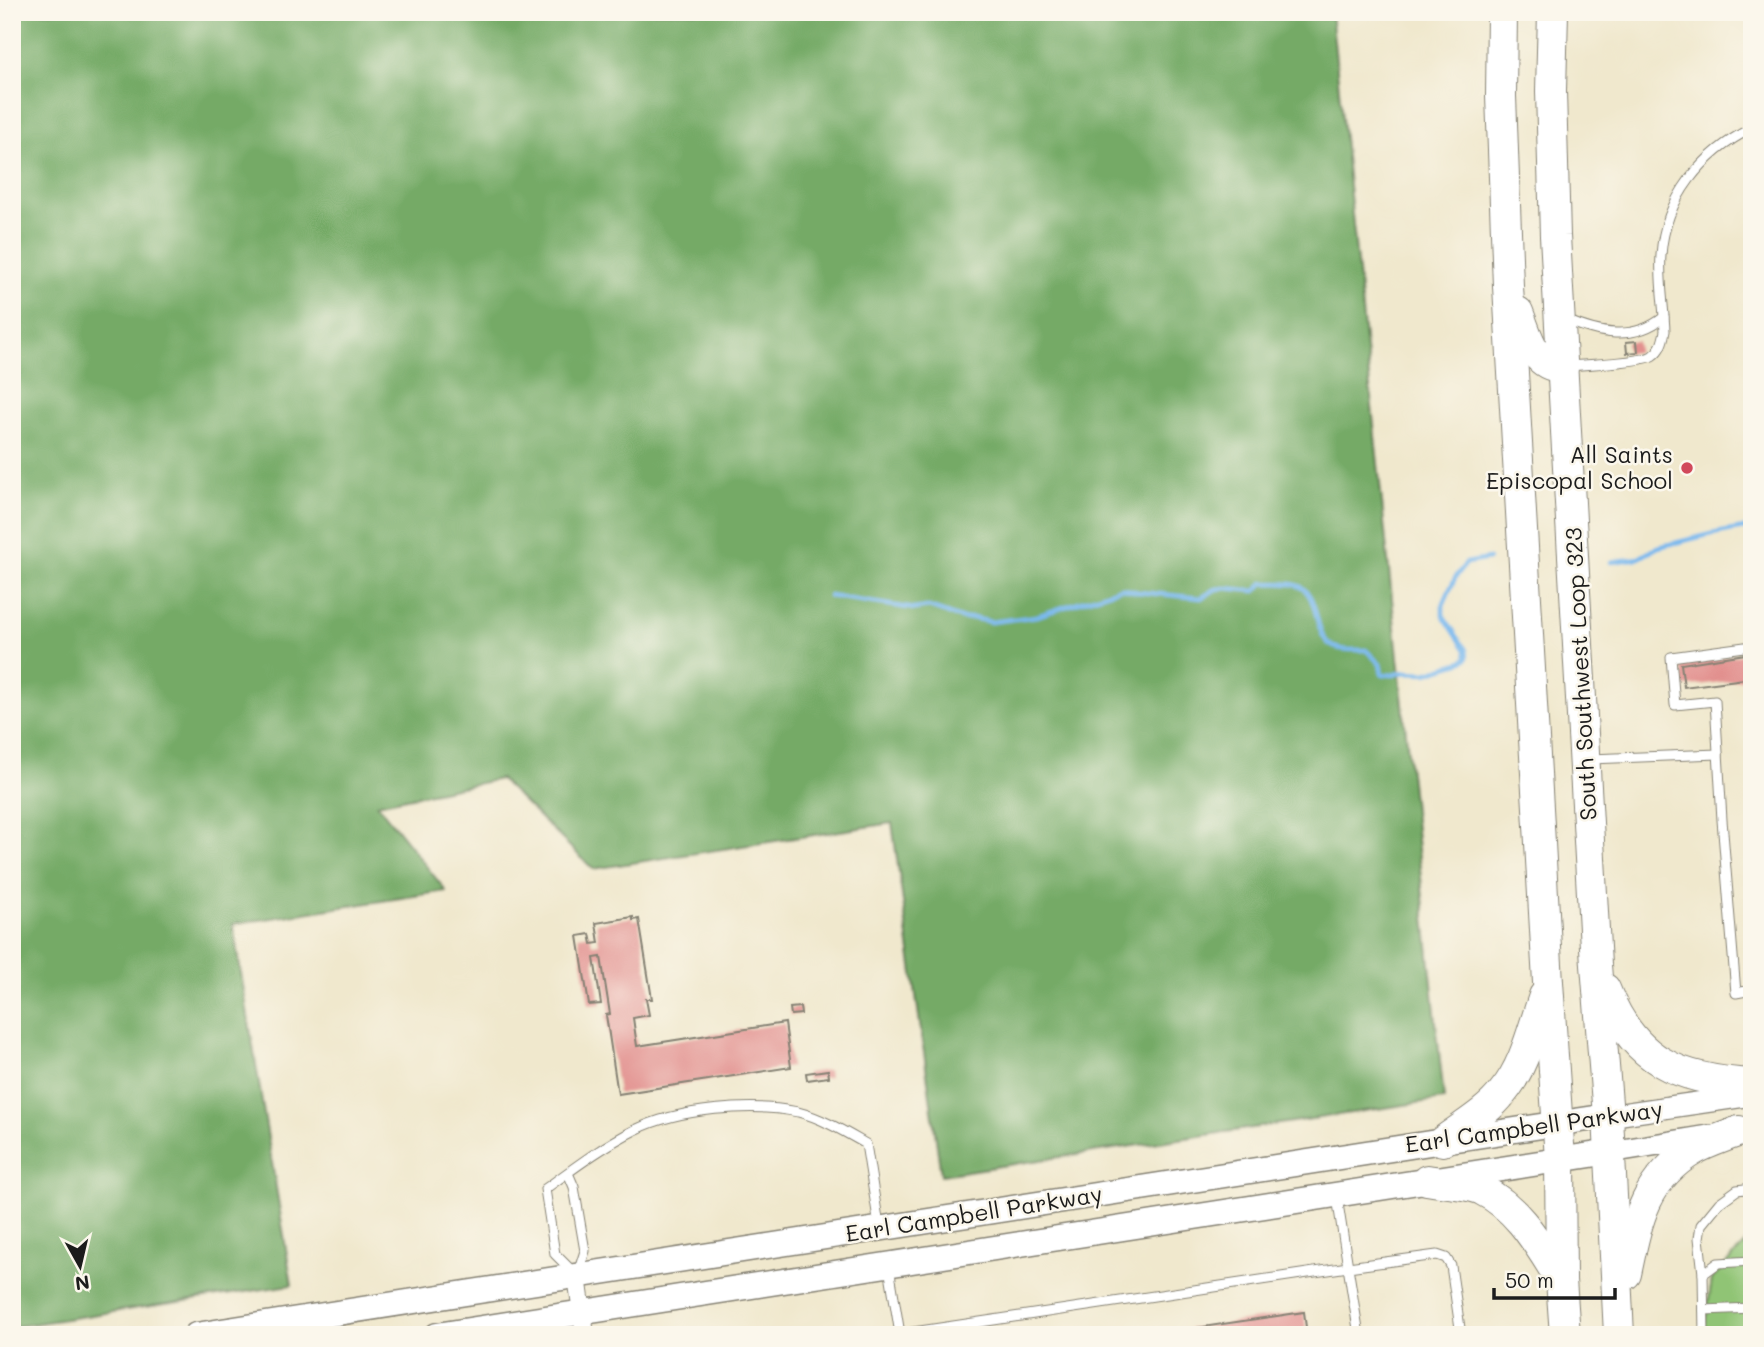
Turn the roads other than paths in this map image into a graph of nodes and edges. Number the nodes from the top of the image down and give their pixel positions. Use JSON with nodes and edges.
{"nodes":[{"id":1,"x":1502,"y":12,"type":"edge"},
{"id":2,"x":1553,"y":12,"type":"edge"},
{"id":3,"x":1752,"y":128,"type":"edge"},
{"id":4,"x":1508,"y":286,"type":"junction"},
{"id":5,"x":1560,"y":317,"type":"junction"},
{"id":6,"x":1664,"y":317,"type":"junction"},
{"id":7,"x":1563,"y":367,"type":"junction"},
{"id":8,"x":1752,"y":646,"type":"edge"},
{"id":9,"x":1718,"y":754,"type":"junction"},
{"id":10,"x":1586,"y":759,"type":"junction"},
{"id":11,"x":1596,"y":965,"type":"junction"},
{"id":12,"x":1548,"y":982,"type":"junction"},
{"id":13,"x":1752,"y":990,"type":"edge"},
{"id":14,"x":1752,"y":1083,"type":"edge"},
{"id":15,"x":1752,"y":1095,"type":"edge"},
{"id":16,"x":1608,"y":1116,"type":"junction"},
{"id":17,"x":1557,"y":1125,"type":"junction"},
{"id":18,"x":1746,"y":1130,"type":"edge"},
{"id":19,"x":1443,"y":1141,"type":"junction"},
{"id":20,"x":1610,"y":1152,"type":"junction"},
{"id":21,"x":1560,"y":1159,"type":"junction"},
{"id":22,"x":568,"y":1173,"type":"junction"},
{"id":23,"x":1427,"y":1180,"type":"junction"},
{"id":24,"x":1752,"y":1188,"type":"edge"},
{"id":25,"x":1337,"y":1195,"type":"junction"},
{"id":26,"x":880,"y":1229,"type":"junction"},
{"id":27,"x":1752,"y":1261,"type":"edge"},
{"id":28,"x":888,"y":1265,"type":"junction"},
{"id":29,"x":1348,"y":1267,"type":"junction"},
{"id":30,"x":1703,"y":1273,"type":"junction"},
{"id":31,"x":577,"y":1276,"type":"junction"},
{"id":32,"x":1561,"y":1280,"type":"junction"},
{"id":33,"x":1752,"y":1308,"type":"edge"},
{"id":34,"x":1704,"y":1310,"type":"junction"},
{"id":35,"x":584,"y":1324,"type":"edge"},
{"id":36,"x":1618,"y":1325,"type":"edge"},
{"id":37,"x":897,"y":1334,"type":"edge"},
{"id":38,"x":196,"y":1335,"type":"edge"},
{"id":39,"x":437,"y":1335,"type":"edge"},
{"id":40,"x":1359,"y":1335,"type":"edge"},
{"id":41,"x":1461,"y":1335,"type":"edge"},
{"id":42,"x":1565,"y":1335,"type":"edge"},
{"id":43,"x":1704,"y":1335,"type":"edge"}],
"edges":[{"from":1,"to":4,"type":"highway"},
{"from":2,"to":5,"type":"highway","name":"South Southwest Loop 323"},
{"from":3,"to":6,"type":"lane"},
{"from":4,"to":7,"type":"highway"},
{"from":4,"to":12,"type":"highway"},
{"from":5,"to":6,"type":"lane"},
{"from":5,"to":7,"type":"highway","name":"South Southwest Loop 323"},
{"from":6,"to":7,"type":"lane"},
{"from":7,"to":10,"type":"highway","name":"South Southwest Loop 323"},
{"from":8,"to":9,"type":"lane"},
{"from":9,"to":10,"type":"lane"},
{"from":9,"to":13,"type":"lane"},
{"from":10,"to":11,"type":"highway","name":"South Southwest Loop 323"},
{"from":11,"to":14,"type":"highway"},
{"from":11,"to":16,"type":"highway","name":"South Southwest Loop 323"},
{"from":12,"to":17,"type":"highway"},
{"from":12,"to":19,"type":"highway"},
{"from":15,"to":16,"type":"street","name":"Earl Campbell Parkway"},
{"from":16,"to":17,"type":"main road","name":"Earl Campbell Parkway"},
{"from":16,"to":20,"type":"highway","name":"South Southwest Loop 323"},
{"from":17,"to":19,"type":"main road","name":"Earl Campbell Parkway"},
{"from":17,"to":21,"type":"highway"},
{"from":18,"to":20,"type":"street","name":"Earl Campbell Parkway"},
{"from":18,"to":36,"type":"highway"},
{"from":19,"to":26,"type":"main road","name":"Earl Campbell Parkway"},
{"from":20,"to":21,"type":"main road","name":"Earl Campbell Parkway"},
{"from":20,"to":36,"type":"highway","name":"South Southwest Loop 323"},
{"from":21,"to":23,"type":"main road","name":"Earl Campbell Parkway"},
{"from":21,"to":32,"type":"highway"},
{"from":22,"to":26,"type":"lane"},
{"from":22,"to":31,"type":"lane"},
{"from":22,"to":31,"type":"lane"},
{"from":23,"to":25,"type":"main road","name":"Earl Campbell Parkway"},
{"from":23,"to":32,"type":"highway"},
{"from":24,"to":30,"type":"lane"},
{"from":25,"to":28,"type":"main road","name":"Earl Campbell Parkway"},
{"from":25,"to":29,"type":"lane"},
{"from":26,"to":31,"type":"main road","name":"Earl Campbell Parkway"},
{"from":27,"to":30,"type":"lane"},
{"from":28,"to":35,"type":"main road","name":"Earl Campbell Parkway"},
{"from":28,"to":37,"type":"lane"},
{"from":29,"to":37,"type":"lane"},
{"from":29,"to":40,"type":"lane"},
{"from":29,"to":41,"type":"lane"},
{"from":30,"to":34,"type":"lane"},
{"from":31,"to":35,"type":"street"},
{"from":31,"to":38,"type":"main road","name":"Earl Campbell Parkway"},
{"from":32,"to":42,"type":"highway"},
{"from":33,"to":34,"type":"lane"},
{"from":34,"to":43,"type":"lane"},
{"from":35,"to":39,"type":"main road","name":"Earl Campbell Parkway"}]}
